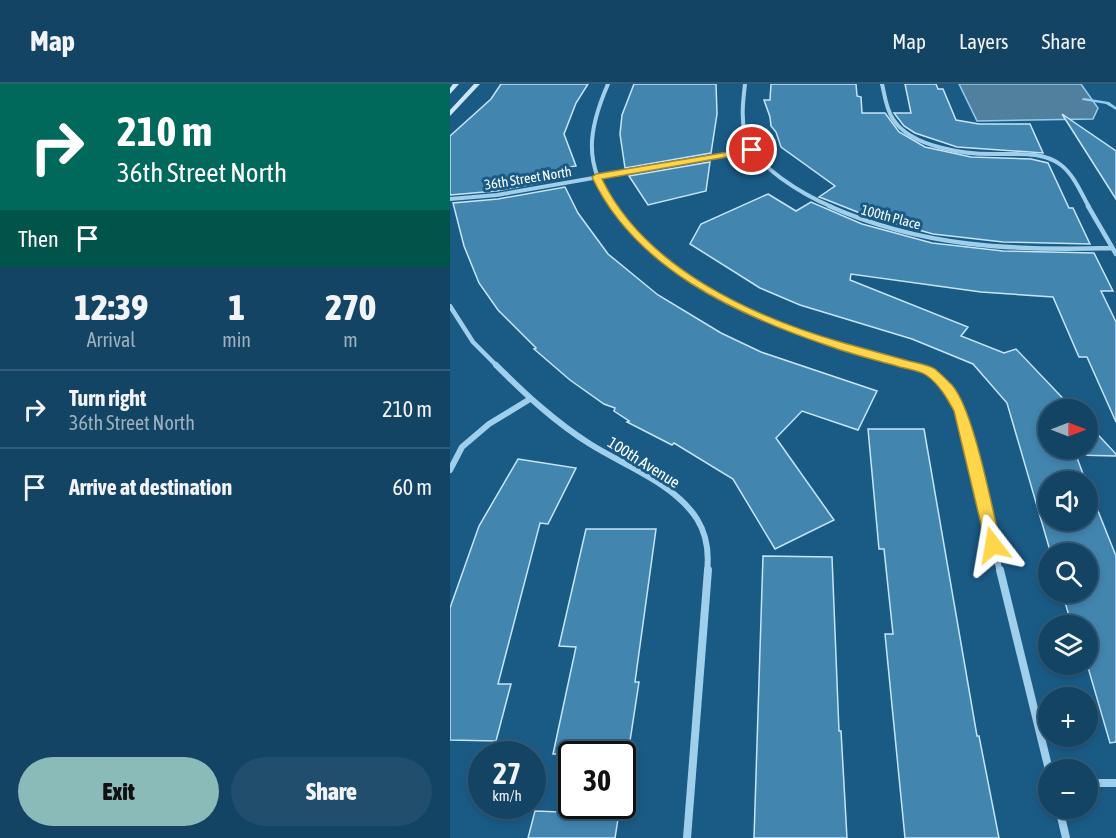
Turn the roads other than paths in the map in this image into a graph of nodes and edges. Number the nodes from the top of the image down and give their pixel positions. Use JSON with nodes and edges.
{"nodes":[{"id":1,"x":456,"y":84,"type":"edge"},
{"id":2,"x":477,"y":84,"type":"edge"},
{"id":3,"x":608,"y":84,"type":"edge"},
{"id":4,"x":745,"y":84,"type":"edge"},
{"id":5,"x":882,"y":84,"type":"edge"},
{"id":6,"x":450,"y":92,"type":"edge"},
{"id":7,"x":450,"y":114,"type":"edge"},
{"id":8,"x":752,"y":150,"type":"junction"},
{"id":9,"x":596,"y":177,"type":"junction"},
{"id":10,"x":450,"y":199,"type":"edge"},
{"id":11,"x":1112,"y":248,"type":"junction"},
{"id":12,"x":1116,"y":254,"type":"edge"},
{"id":13,"x":450,"y":306,"type":"edge"},
{"id":14,"x":530,"y":399,"type":"junction"},
{"id":15,"x":450,"y":470,"type":"edge"},
{"id":16,"x":1046,"y":759,"type":"edge"},
{"id":17,"x":1098,"y":783,"type":"edge"},
{"id":18,"x":1116,"y":783,"type":"edge"},
{"id":19,"x":1062,"y":819,"type":"edge"},
{"id":20,"x":687,"y":838,"type":"edge"},
{"id":21,"x":1066,"y":838,"type":"edge"}],
"edges":[{"from":1,"to":6,"type":"street"},
{"from":2,"to":7,"type":"street"},
{"from":3,"to":9,"type":"street"},
{"from":4,"to":8,"type":"street","name":"100th Place"},
{"from":5,"to":11,"type":"street"},
{"from":8,"to":9,"type":"street","name":"36th Street North"},
{"from":8,"to":11,"type":"street","name":"100th Place"},
{"from":9,"to":10,"type":"street","name":"36th Street North"},
{"from":9,"to":16,"type":"street"},
{"from":11,"to":12,"type":"street"},
{"from":13,"to":14,"type":"street","name":"100th Avenue"},
{"from":14,"to":15,"type":"street"},
{"from":14,"to":20,"type":"street","name":"100th Avenue"},
{"from":17,"to":18,"type":"street"},
{"from":19,"to":21,"type":"street"}]}
